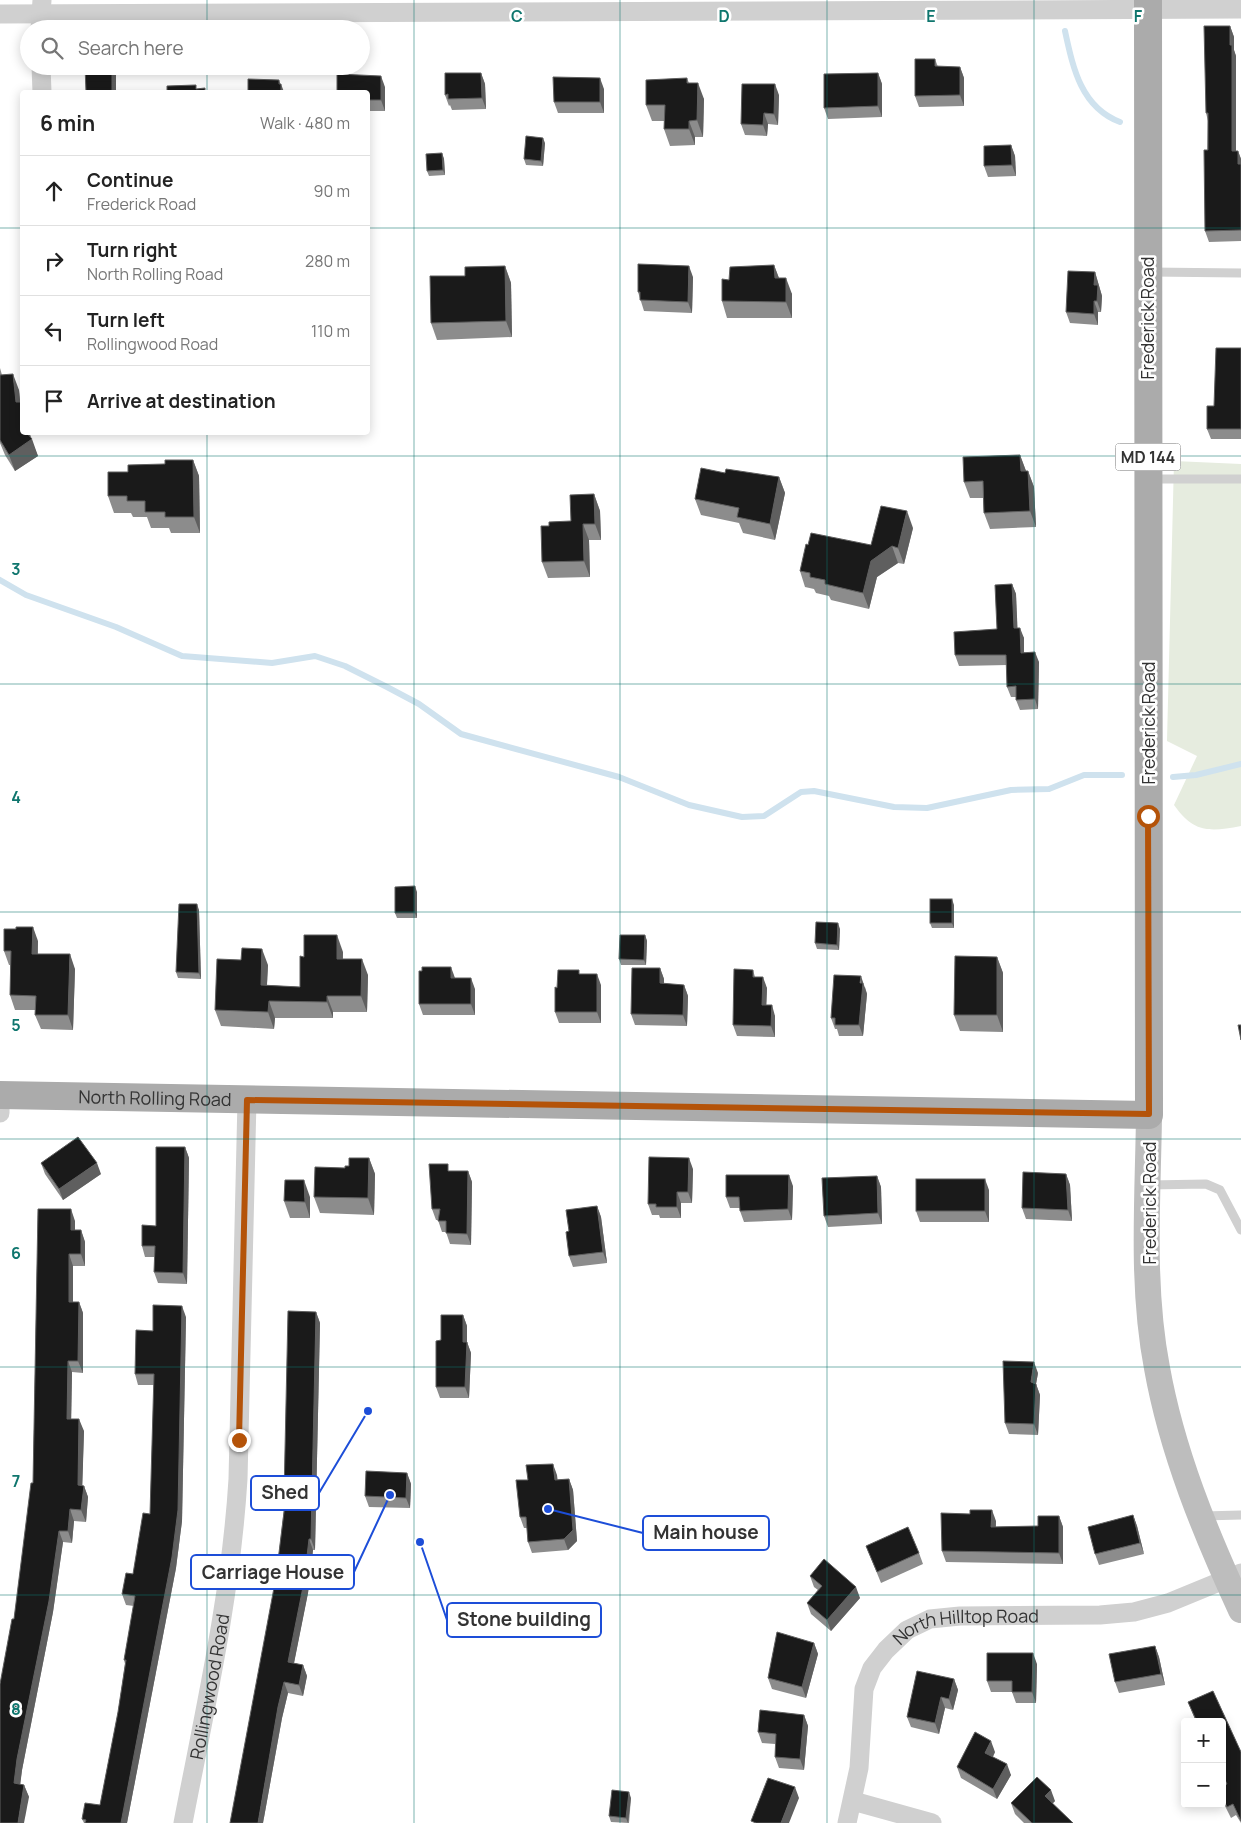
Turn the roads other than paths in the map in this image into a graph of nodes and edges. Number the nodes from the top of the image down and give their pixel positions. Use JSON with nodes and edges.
{"nodes":[{"id":1,"x":1148,"y":4,"type":"edge"},
{"id":2,"x":1241,"y":9,"type":"edge"},
{"id":3,"x":0,"y":14,"type":"edge"},
{"id":4,"x":41,"y":14,"type":"edge"},
{"id":5,"x":42,"y":75,"type":"edge"},
{"id":6,"x":42,"y":90,"type":"edge"},
{"id":7,"x":1147,"y":272,"type":"junction"},
{"id":8,"x":1241,"y":273,"type":"edge"},
{"id":9,"x":1241,"y":478,"type":"edge"},
{"id":10,"x":1148,"y":479,"type":"junction"},
{"id":11,"x":0,"y":1095,"type":"edge"},
{"id":12,"x":247,"y":1100,"type":"junction"},
{"id":13,"x":0,"y":1113,"type":"edge"},
{"id":14,"x":1149,"y":1114,"type":"junction"},
{"id":15,"x":1148,"y":1185,"type":"junction"},
{"id":16,"x":1241,"y":1230,"type":"edge"},
{"id":17,"x":1241,"y":1515,"type":"edge"},
{"id":18,"x":1200,"y":1516,"type":"junction"},
{"id":19,"x":1234,"y":1576,"type":"edge"},
{"id":20,"x":1241,"y":1610,"type":"edge"},
{"id":21,"x":853,"y":1801,"type":"junction"},
{"id":22,"x":184,"y":1823,"type":"edge"},
{"id":23,"x":847,"y":1823,"type":"edge"},
{"id":24,"x":932,"y":1823,"type":"edge"}],
"edges":[{"from":1,"to":2,"type":"street"},
{"from":1,"to":4,"type":"street"},
{"from":1,"to":7,"type":"main road","name":"Frederick Road","number":"MD 144"},
{"from":3,"to":4,"type":"street"},
{"from":5,"to":6,"type":"street"},
{"from":7,"to":8,"type":"lane"},
{"from":7,"to":10,"type":"main road","name":"Frederick Road","number":"MD 144"},
{"from":9,"to":10,"type":"lane"},
{"from":10,"to":14,"type":"main road","name":"Frederick Road","number":"MD 144"},
{"from":11,"to":12,"type":"main road","name":"North Rolling Road"},
{"from":11,"to":13,"type":"street"},
{"from":12,"to":14,"type":"main road","name":"North Rolling Road"},
{"from":12,"to":22,"type":"street","name":"Rollingwood Road"},
{"from":14,"to":15,"type":"main road","name":"Frederick Road","number":"MD 144"},
{"from":15,"to":16,"type":"lane"},
{"from":15,"to":18,"type":"main road","name":"Frederick Road","number":"MD 144"},
{"from":17,"to":18,"type":"lane"},
{"from":18,"to":19,"type":"main road","name":"Frederick Road","number":"MD 144"},
{"from":19,"to":20,"type":"main road","name":"Frederick Road","number":"MD 144"},
{"from":19,"to":21,"type":"street","name":"North Hilltop Road"},
{"from":21,"to":23,"type":"street","name":"North Hilltop Road"},
{"from":21,"to":24,"type":"street"}]}
